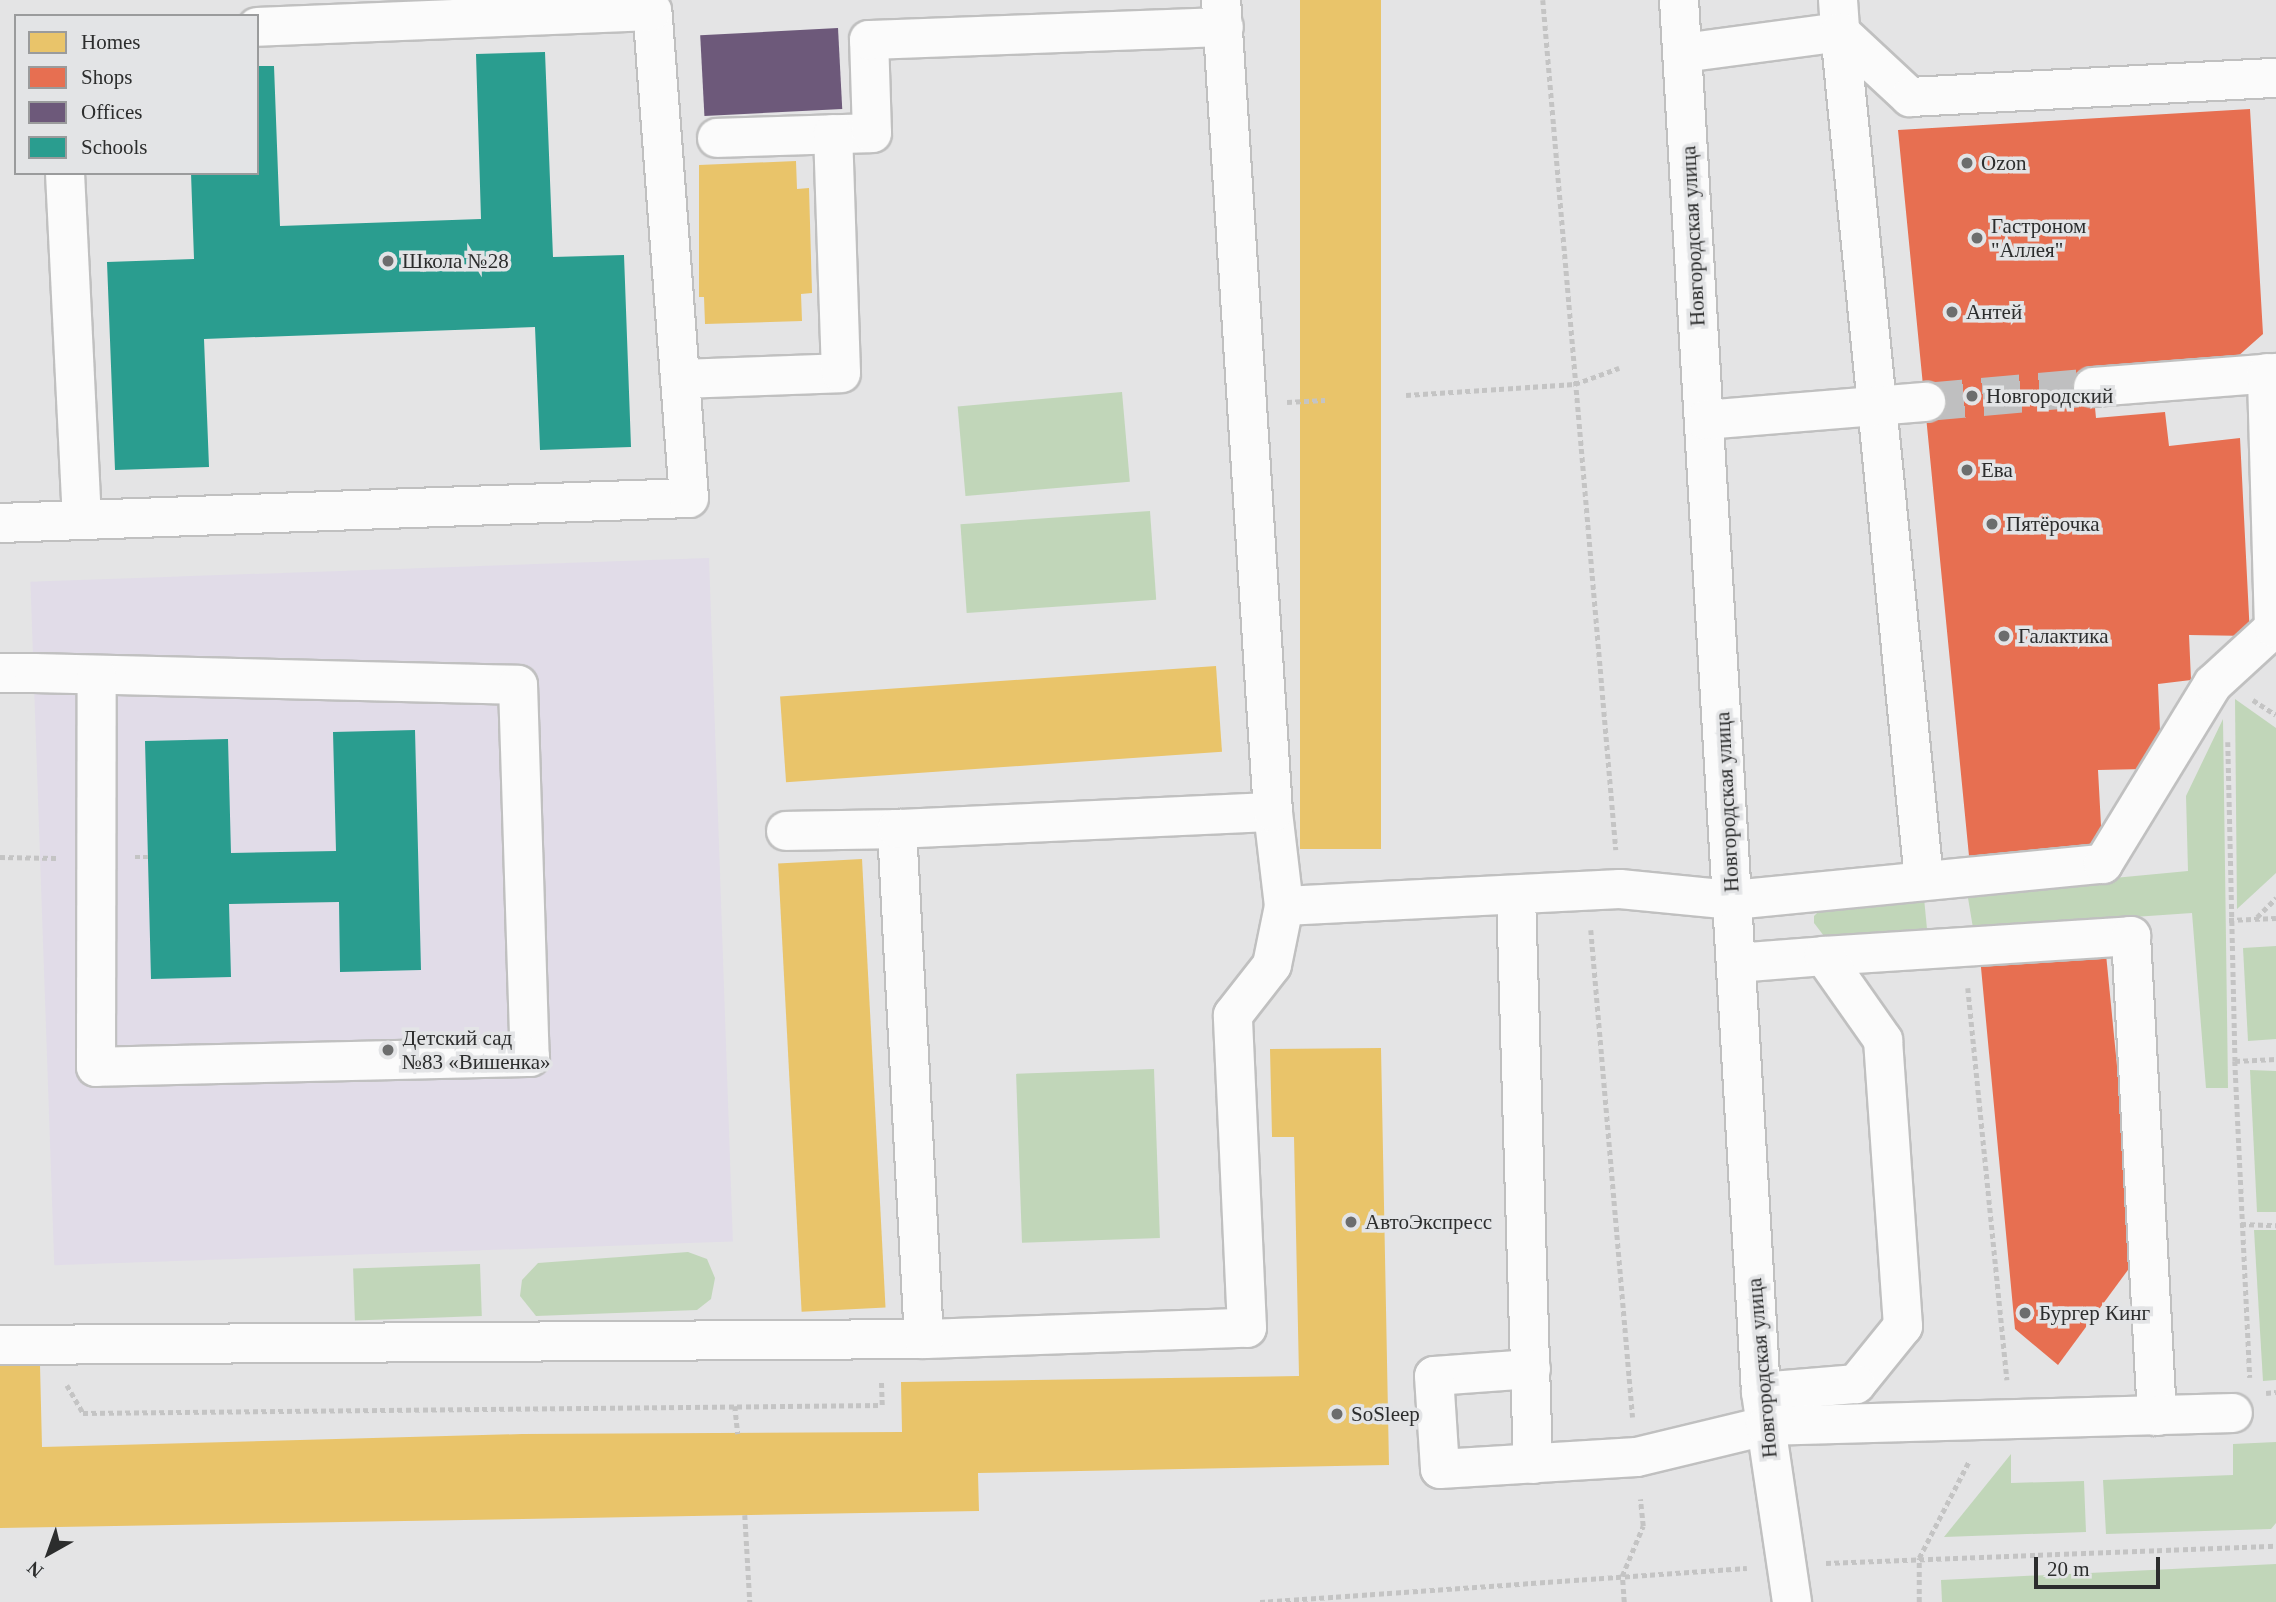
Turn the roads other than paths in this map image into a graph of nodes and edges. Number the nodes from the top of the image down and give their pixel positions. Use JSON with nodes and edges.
{"nodes":[{"id":1,"x":1679,"y":0,"type":"edge"},
{"id":2,"x":1222,"y":14,"type":"edge"},
{"id":3,"x":1839,"y":16,"type":"edge"},
{"id":4,"x":259,"y":27,"type":"edge"},
{"id":5,"x":1683,"y":53,"type":"junction"},
{"id":6,"x":2276,"y":78,"type":"edge"},
{"id":7,"x":833,"y":134,"type":"junction"},
{"id":8,"x":717,"y":138,"type":"dead end"},
{"id":9,"x":65,"y":175,"type":"edge"},
{"id":10,"x":2272,"y":373,"type":"edge"},
{"id":11,"x":680,"y":379,"type":"junction"},
{"id":12,"x":2093,"y":387,"type":"tunnel mouth"},
{"id":13,"x":1926,"y":402,"type":"tunnel mouth"},
{"id":14,"x":1880,"y":406,"type":"junction"},
{"id":15,"x":1705,"y":420,"type":"junction"},
{"id":16,"x":82,"y":520,"type":"junction"},
{"id":17,"x":0,"y":523,"type":"edge"},
{"id":18,"x":0,"y":674,"type":"edge"},
{"id":19,"x":97,"y":675,"type":"junction"},
{"id":20,"x":1273,"y":812,"type":"junction"},
{"id":21,"x":897,"y":829,"type":"junction"},
{"id":22,"x":786,"y":831,"type":"dead end"},
{"id":23,"x":1924,"y":880,"type":"junction"},
{"id":24,"x":1516,"y":896,"type":"junction"},
{"id":25,"x":1733,"y":900,"type":"junction"},
{"id":26,"x":1284,"y":906,"type":"junction"},
{"id":27,"x":1824,"y":956,"type":"junction"},
{"id":28,"x":1737,"y":963,"type":"junction"},
{"id":29,"x":924,"y":1339,"type":"junction"},
{"id":30,"x":0,"y":1345,"type":"edge"},
{"id":31,"x":1531,"y":1369,"type":"junction"},
{"id":32,"x":2245,"y":1396,"type":"road end"},
{"id":33,"x":1763,"y":1409,"type":"junction"},
{"id":34,"x":2157,"y":1416,"type":"junction"},
{"id":35,"x":1533,"y":1464,"type":"junction"},
{"id":36,"x":1788,"y":1584,"type":"edge"}],
"edges":[{"from":1,"to":5,"type":"street","name":"Новгородская улица"},
{"from":2,"to":7,"type":"street"},
{"from":2,"to":20,"type":"street"},
{"from":3,"to":5,"type":"street"},
{"from":3,"to":6,"type":"street"},
{"from":3,"to":14,"type":"street"},
{"from":4,"to":11,"type":"street"},
{"from":5,"to":15,"type":"street","name":"Новгородская улица"},
{"from":7,"to":8,"type":"street"},
{"from":7,"to":11,"type":"street"},
{"from":9,"to":16,"type":"street"},
{"from":10,"to":12,"type":"street"},
{"from":10,"to":23,"type":"street"},
{"from":11,"to":16,"type":"street"},
{"from":13,"to":14,"type":"street"},
{"from":14,"to":15,"type":"street"},
{"from":14,"to":23,"type":"street"},
{"from":15,"to":25,"type":"street","name":"Новгородская улица"},
{"from":16,"to":17,"type":"street"},
{"from":18,"to":19,"type":"street"},
{"from":19,"to":19,"type":"street"},
{"from":20,"to":21,"type":"street"},
{"from":20,"to":26,"type":"street"},
{"from":21,"to":22,"type":"street"},
{"from":21,"to":29,"type":"street"},
{"from":23,"to":25,"type":"street"},
{"from":24,"to":25,"type":"street"},
{"from":24,"to":26,"type":"street"},
{"from":24,"to":31,"type":"street"},
{"from":25,"to":28,"type":"street","name":"Новгородская улица"},
{"from":26,"to":29,"type":"street"},
{"from":27,"to":28,"type":"street"},
{"from":27,"to":33,"type":"street"},
{"from":27,"to":34,"type":"street"},
{"from":28,"to":33,"type":"street","name":"Новгородская улица"},
{"from":29,"to":30,"type":"street"},
{"from":31,"to":35,"type":"street"},
{"from":31,"to":35,"type":"street"},
{"from":32,"to":34,"type":"street"},
{"from":33,"to":34,"type":"street"},
{"from":33,"to":35,"type":"street"},
{"from":33,"to":36,"type":"street","name":"Новгородская улица"}]}
